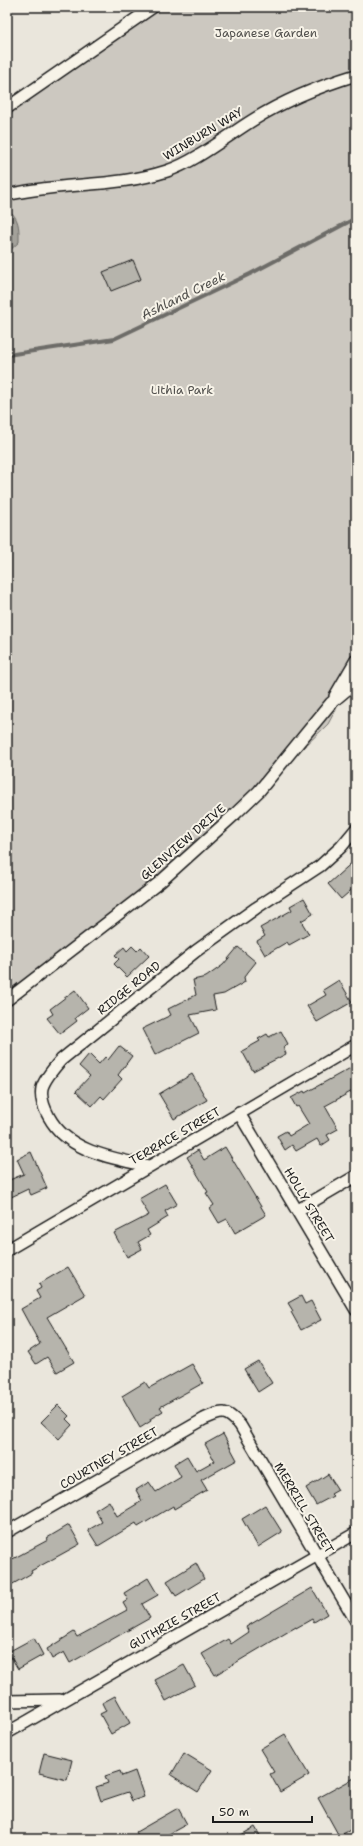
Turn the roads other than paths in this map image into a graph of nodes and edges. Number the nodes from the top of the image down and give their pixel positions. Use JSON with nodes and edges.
{"nodes":[{"id":1,"x":153,"y":7,"type":"edge"},
{"id":2,"x":356,"y":75,"type":"edge"},
{"id":3,"x":7,"y":108,"type":"edge"},
{"id":4,"x":7,"y":195,"type":"edge"},
{"id":5,"x":356,"y":660,"type":"edge"},
{"id":6,"x":356,"y":682,"type":"edge"},
{"id":7,"x":331,"y":703,"type":"junction"},
{"id":8,"x":356,"y":829,"type":"edge"},
{"id":9,"x":7,"y":1000,"type":"edge"},
{"id":10,"x":356,"y":1045,"type":"edge"},
{"id":11,"x":239,"y":1113,"type":"junction"},
{"id":12,"x":148,"y":1166,"type":"junction"},
{"id":13,"x":356,"y":1176,"type":"edge"},
{"id":14,"x":298,"y":1210,"type":"junction"},
{"id":15,"x":7,"y":1250,"type":"edge"},
{"id":16,"x":355,"y":1308,"type":"edge"},
{"id":17,"x":226,"y":1412,"type":"joint"},
{"id":18,"x":7,"y":1531,"type":"edge"},
{"id":19,"x":356,"y":1533,"type":"edge"},
{"id":20,"x":317,"y":1556,"type":"junction"},
{"id":21,"x":356,"y":1622,"type":"edge"},
{"id":22,"x":62,"y":1700,"type":"junction"},
{"id":23,"x":7,"y":1701,"type":"edge"},
{"id":24,"x":7,"y":1733,"type":"edge"}],
"edges":[{"from":1,"to":3,"type":"street"},
{"from":2,"to":4,"type":"street","name":"WINBURN WAY"},
{"from":5,"to":7,"type":"street"},
{"from":6,"to":7,"type":"street","name":"GLENVIEW DRIVE"},
{"from":7,"to":9,"type":"street","name":"GLENVIEW DRIVE"},
{"from":8,"to":12,"type":"street","name":"RIDGE ROAD"},
{"from":10,"to":11,"type":"street","name":"TERRACE STREET"},
{"from":11,"to":12,"type":"street","name":"TERRACE STREET"},
{"from":11,"to":14,"type":"street","name":"HOLLY STREET"},
{"from":12,"to":15,"type":"street","name":"TERRACE STREET"},
{"from":13,"to":14,"type":"street"},
{"from":14,"to":16,"type":"street","name":"HOLLY STREET"},
{"from":17,"to":18,"type":"street","name":"COURTNEY STREET"},
{"from":17,"to":20,"type":"street","name":"MERRILL STREET"},
{"from":19,"to":20,"type":"street","name":"GUTHRIE STREET"},
{"from":20,"to":21,"type":"street","name":"MERRILL STREET"},
{"from":20,"to":22,"type":"street","name":"GUTHRIE STREET"},
{"from":22,"to":23,"type":"street"},
{"from":22,"to":24,"type":"street","name":"GUTHRIE STREET"}]}
